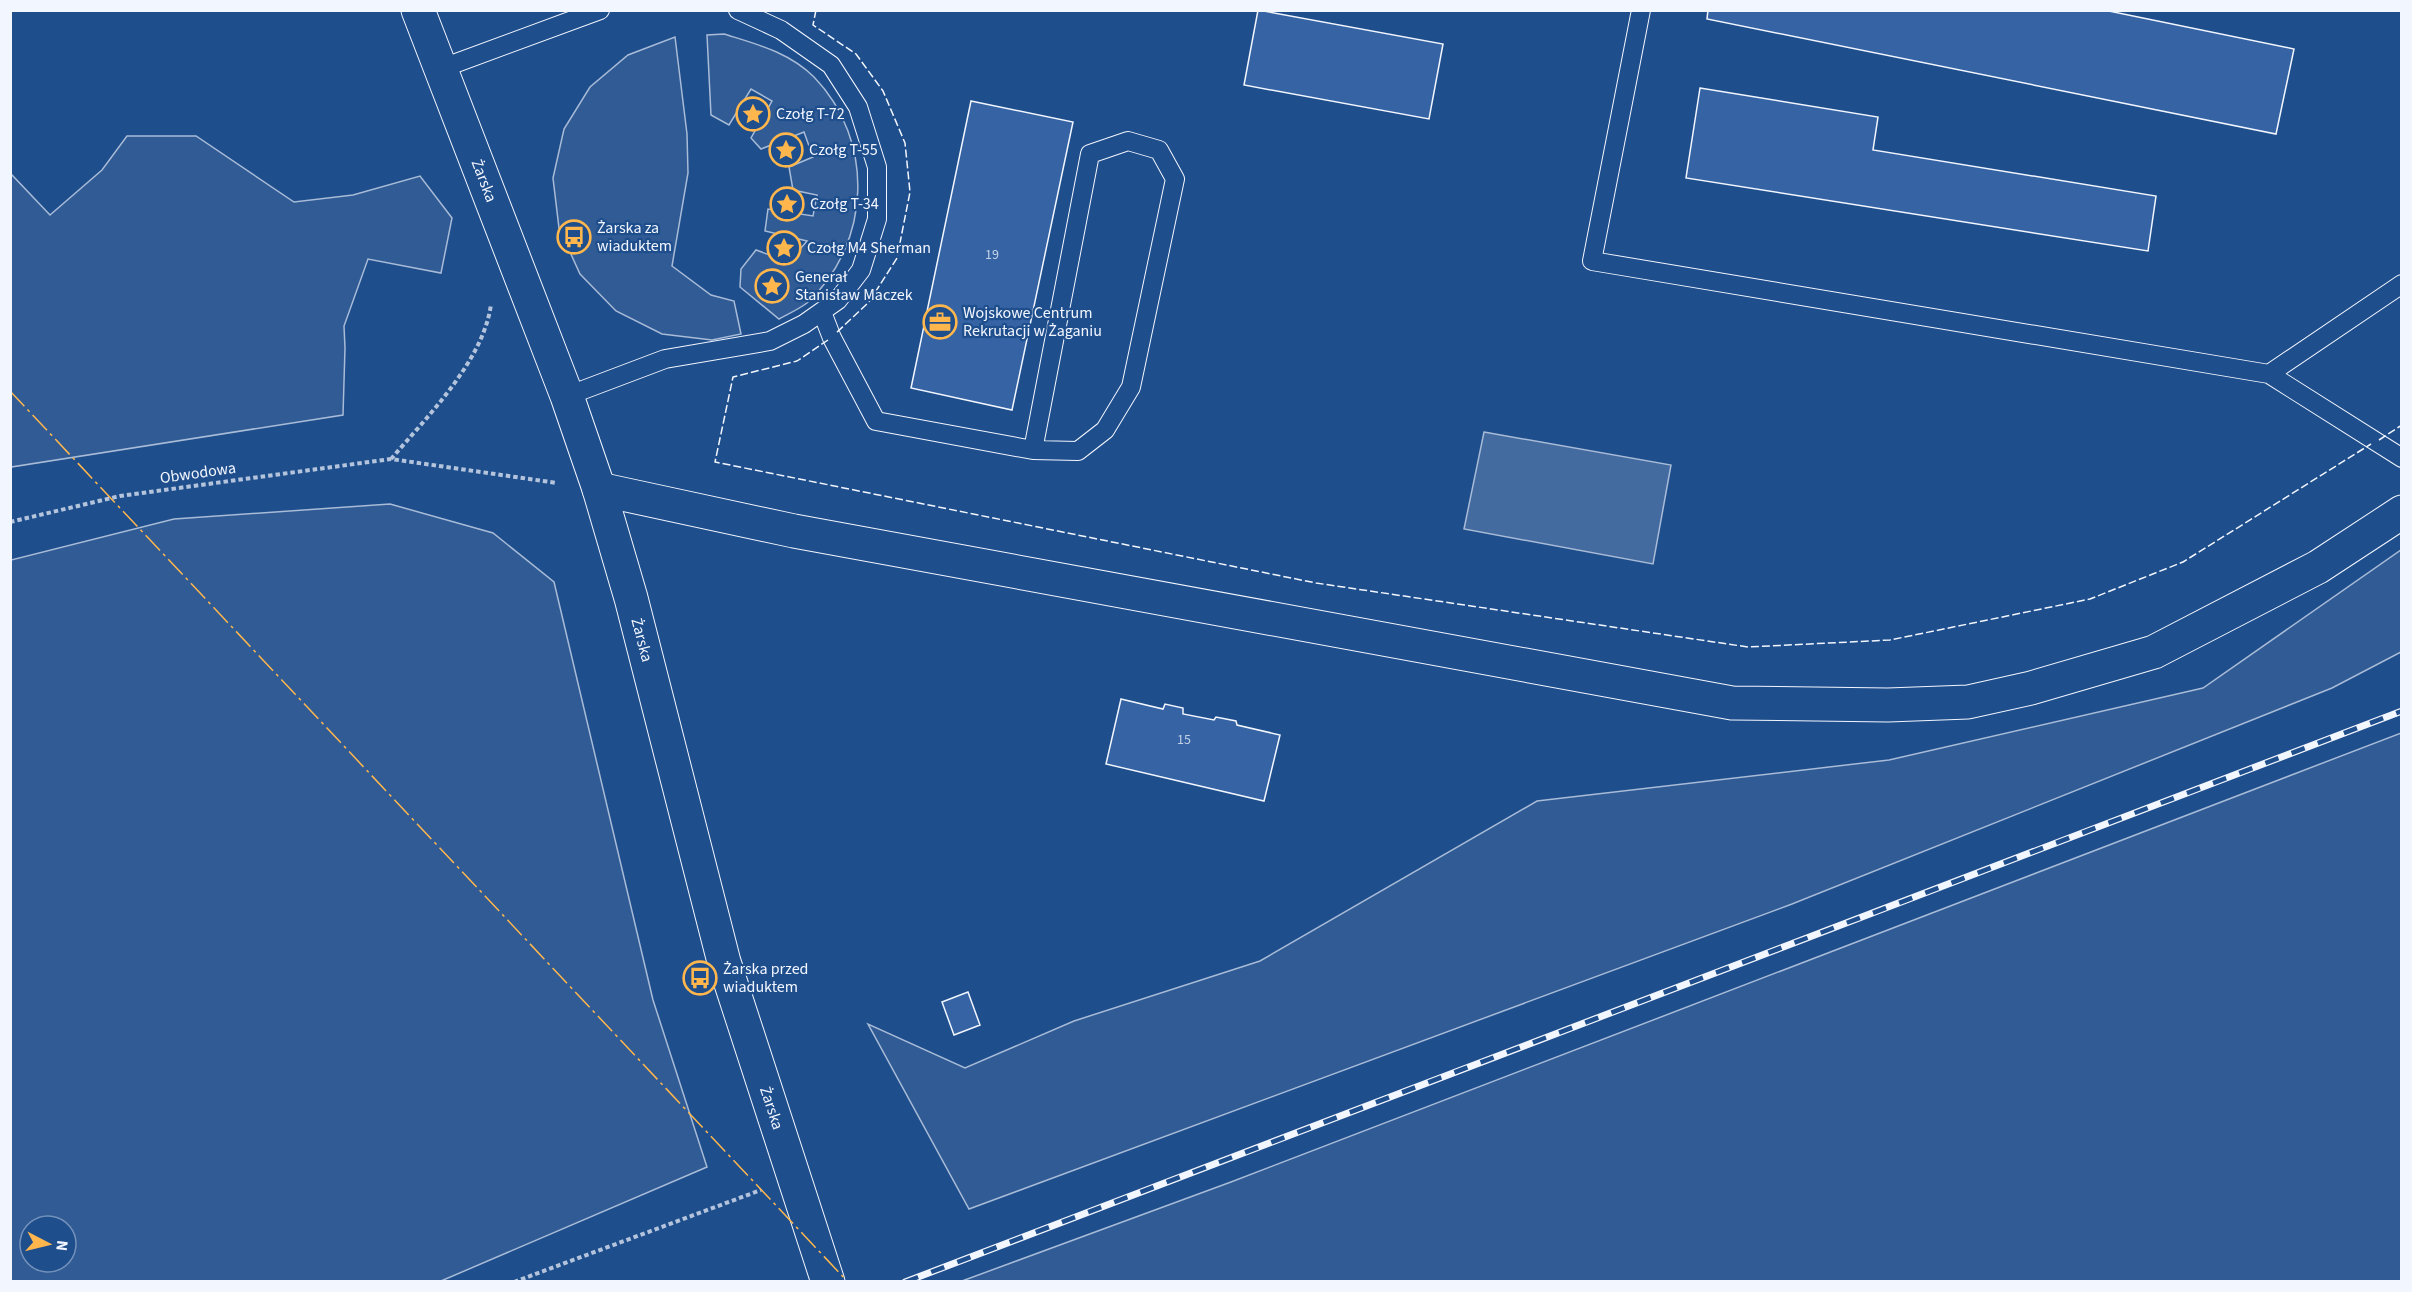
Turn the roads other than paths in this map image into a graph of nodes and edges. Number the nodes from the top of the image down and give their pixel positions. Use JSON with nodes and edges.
{"nodes":[{"id":1,"x":418,"y":10,"type":"edge"},
{"id":2,"x":600,"y":10,"type":"edge"},
{"id":3,"x":738,"y":10,"type":"edge"},
{"id":4,"x":1641,"y":10,"type":"edge"},
{"id":5,"x":440,"y":69,"type":"junction"},
{"id":6,"x":2402,"y":284,"type":"edge"},
{"id":7,"x":822,"y":312,"type":"junction"},
{"id":8,"x":2269,"y":374,"type":"junction"},
{"id":9,"x":567,"y":396,"type":"junction"},
{"id":10,"x":1033,"y":450,"type":"junction"},
{"id":11,"x":2402,"y":458,"type":"edge"},
{"id":12,"x":599,"y":489,"type":"junction"},
{"id":13,"x":2402,"y":512,"type":"edge"},
{"id":14,"x":828,"y":1281,"type":"edge"}],
"edges":[{"from":1,"to":5,"type":"street","name":"Żarska"},
{"from":2,"to":5,"type":"lane"},
{"from":3,"to":7,"type":"lane"},
{"from":4,"to":8,"type":"lane"},
{"from":5,"to":9,"type":"street","name":"Żarska"},
{"from":6,"to":8,"type":"lane"},
{"from":7,"to":9,"type":"lane"},
{"from":7,"to":10,"type":"lane"},
{"from":8,"to":11,"type":"lane"},
{"from":9,"to":12,"type":"street","name":"Żarska"},
{"from":10,"to":10,"type":"lane"},
{"from":12,"to":13,"type":"street"},
{"from":12,"to":14,"type":"street","name":"Żarska"}]}
